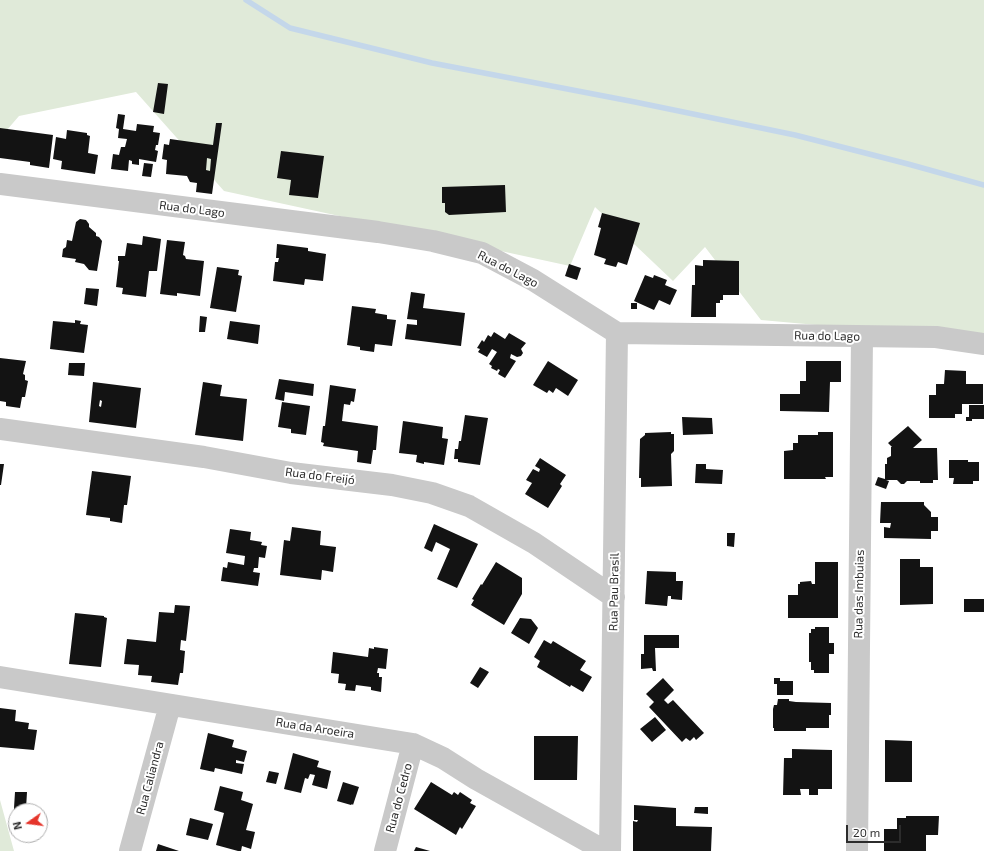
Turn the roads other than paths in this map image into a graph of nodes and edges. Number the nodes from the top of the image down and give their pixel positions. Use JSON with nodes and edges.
{"nodes":[{"id":1,"x":0,"y":184,"type":"edge"},
{"id":2,"x":617,"y":333,"type":"junction"},
{"id":3,"x":862,"y":337,"type":"junction"},
{"id":4,"x":984,"y":344,"type":"edge"},
{"id":5,"x":0,"y":429,"type":"edge"},
{"id":6,"x":614,"y":597,"type":"junction"},
{"id":7,"x":0,"y":677,"type":"edge"},
{"id":8,"x":170,"y":705,"type":"junction"},
{"id":9,"x":413,"y":744,"type":"junction"},
{"id":10,"x":130,"y":851,"type":"edge"},
{"id":11,"x":385,"y":851,"type":"edge"},
{"id":12,"x":605,"y":851,"type":"edge"},
{"id":13,"x":610,"y":851,"type":"edge"},
{"id":14,"x":857,"y":851,"type":"edge"}],
"edges":[{"from":1,"to":2,"type":"street","name":"Rua do Lago"},
{"from":2,"to":3,"type":"street","name":"Rua do Lago"},
{"from":2,"to":6,"type":"street","name":"Rua Pau Brasil"},
{"from":3,"to":4,"type":"street","name":"Rua do Lago"},
{"from":3,"to":14,"type":"street","name":"Rua das Imbuias"},
{"from":5,"to":6,"type":"street","name":"Rua do Freijó"},
{"from":6,"to":13,"type":"street","name":"Rua Pau Brasil"},
{"from":7,"to":8,"type":"street","name":"Rua da Aroeira"},
{"from":8,"to":9,"type":"street","name":"Rua da Aroeira"},
{"from":8,"to":10,"type":"street","name":"Rua Caliandra"},
{"from":9,"to":11,"type":"street","name":"Rua do Cedro"},
{"from":9,"to":12,"type":"street","name":"Rua da Aroeira"}]}
